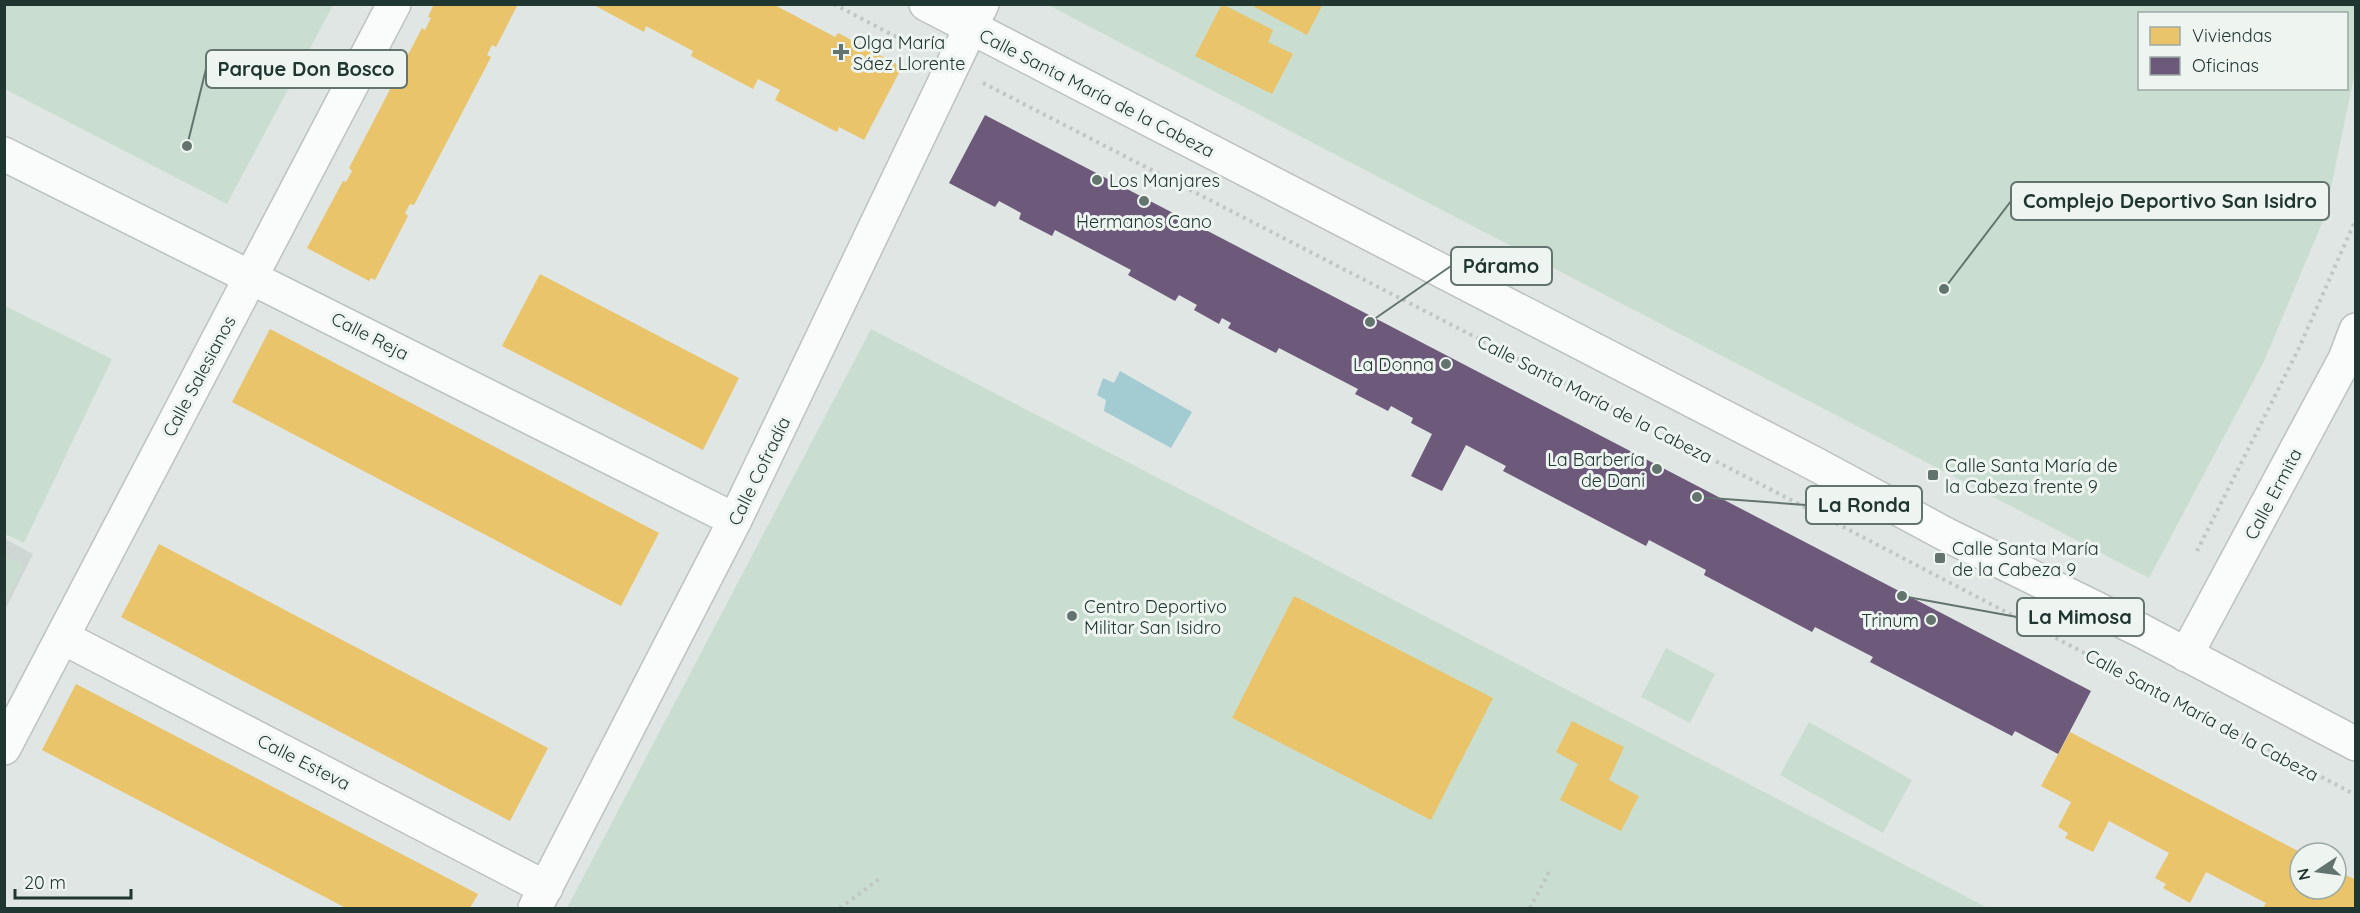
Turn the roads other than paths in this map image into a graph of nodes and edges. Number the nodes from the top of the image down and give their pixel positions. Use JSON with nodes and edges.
{"nodes":[{"id":1,"x":394,"y":4,"type":"edge"},
{"id":2,"x":926,"y":4,"type":"edge"},
{"id":3,"x":976,"y":16,"type":"edge"},
{"id":4,"x":4,"y":154,"type":"edge"},
{"id":5,"x":252,"y":276,"type":"junction"},
{"id":6,"x":2355,"y":330,"type":"edge"},
{"id":7,"x":735,"y":520,"type":"junction"},
{"id":8,"x":62,"y":637,"type":"junction"},
{"id":9,"x":2186,"y":655,"type":"junction"},
{"id":10,"x":2355,"y":744,"type":"edge"},
{"id":11,"x":4,"y":748,"type":"edge"},
{"id":12,"x":541,"y":898,"type":"edge"}],
"edges":[{"from":1,"to":5,"type":"street","name":"Calle Salesianos"},
{"from":2,"to":3,"type":"street","name":"Calle Santa María de la Cabeza"},
{"from":3,"to":7,"type":"street","name":"Calle Cofradía"},
{"from":3,"to":9,"type":"street","name":"Calle Santa María de la Cabeza"},
{"from":4,"to":5,"type":"street","name":"Calle Reja"},
{"from":5,"to":7,"type":"street","name":"Calle Reja"},
{"from":5,"to":8,"type":"street","name":"Calle Salesianos"},
{"from":6,"to":9,"type":"street","name":"Calle Ermita"},
{"from":7,"to":12,"type":"street","name":"Calle Cofradía"},
{"from":8,"to":11,"type":"street","name":"Calle Salesianos"},
{"from":8,"to":12,"type":"street","name":"Calle Esteva"},
{"from":9,"to":10,"type":"street","name":"Calle Santa María de la Cabeza"}]}
